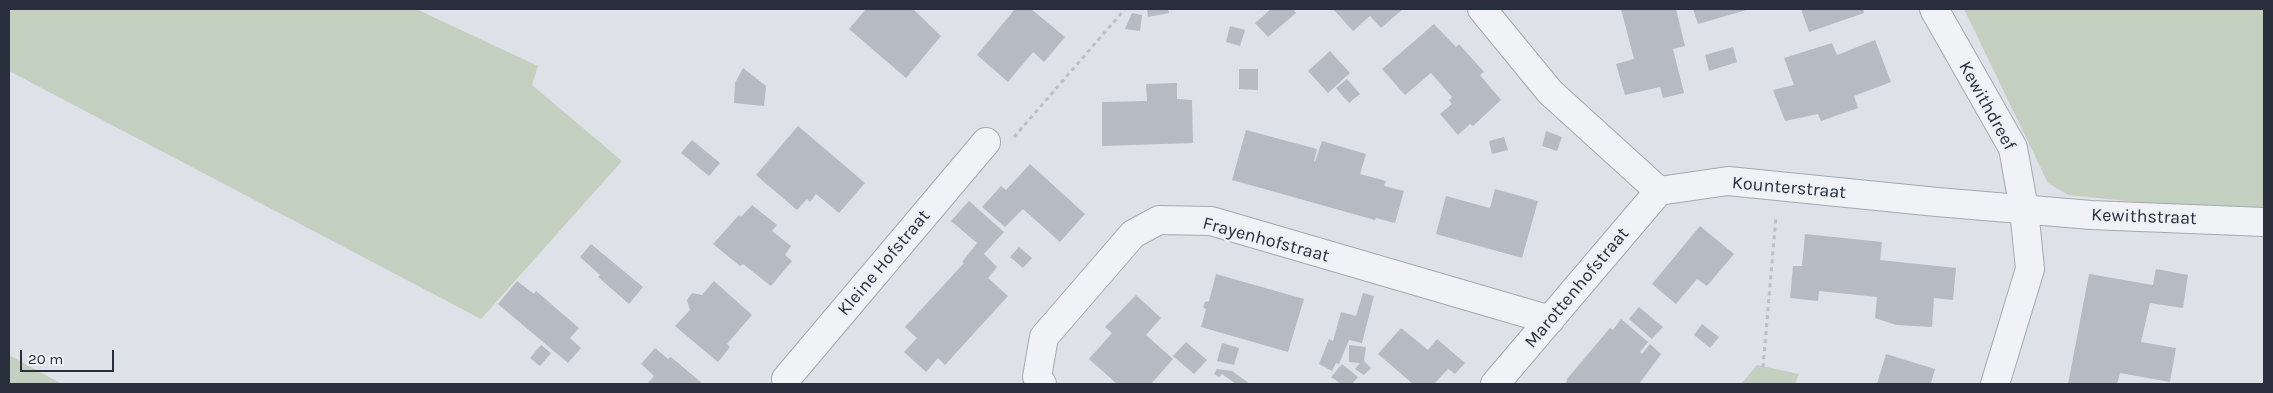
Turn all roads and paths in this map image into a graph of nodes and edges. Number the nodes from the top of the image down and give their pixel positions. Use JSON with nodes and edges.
{"nodes":[{"id":1,"x":1125,"y":9,"type":"edge"},
{"id":2,"x":1482,"y":9,"type":"edge"},
{"id":3,"x":1934,"y":9,"type":"edge"},
{"id":4,"x":986,"y":142,"type":"joint"},
{"id":5,"x":1779,"y":186,"type":"junction"},
{"id":6,"x":1659,"y":191,"type":"junction"},
{"id":7,"x":2024,"y":209,"type":"junction"},
{"id":8,"x":2264,"y":222,"type":"edge"},
{"id":9,"x":1550,"y":320,"type":"junction"},
{"id":10,"x":1763,"y":367,"type":"dead end"},
{"id":11,"x":787,"y":384,"type":"edge"},
{"id":12,"x":1042,"y":384,"type":"edge"},
{"id":13,"x":1495,"y":384,"type":"edge"},
{"id":14,"x":1995,"y":384,"type":"edge"}],
"edges":[{"from":1,"to":4,"type":"path"},
{"from":2,"to":6,"type":"street"},
{"from":3,"to":7,"type":"street","name":"Kewithdreef"},
{"from":4,"to":11,"type":"street","name":"Kleine Hofstraat"},
{"from":5,"to":6,"type":"street","name":"Kounterstraat"},
{"from":5,"to":7,"type":"street","name":"Kounterstraat"},
{"from":5,"to":10,"type":"path"},
{"from":6,"to":9,"type":"street","name":"Marottenhofstraat"},
{"from":7,"to":8,"type":"street","name":"Kewithstraat"},
{"from":7,"to":14,"type":"street","name":"Kewithdreef"},
{"from":9,"to":12,"type":"street","name":"Frayenhofstraat"},
{"from":9,"to":13,"type":"street","name":"Marottenhofstraat"}]}
